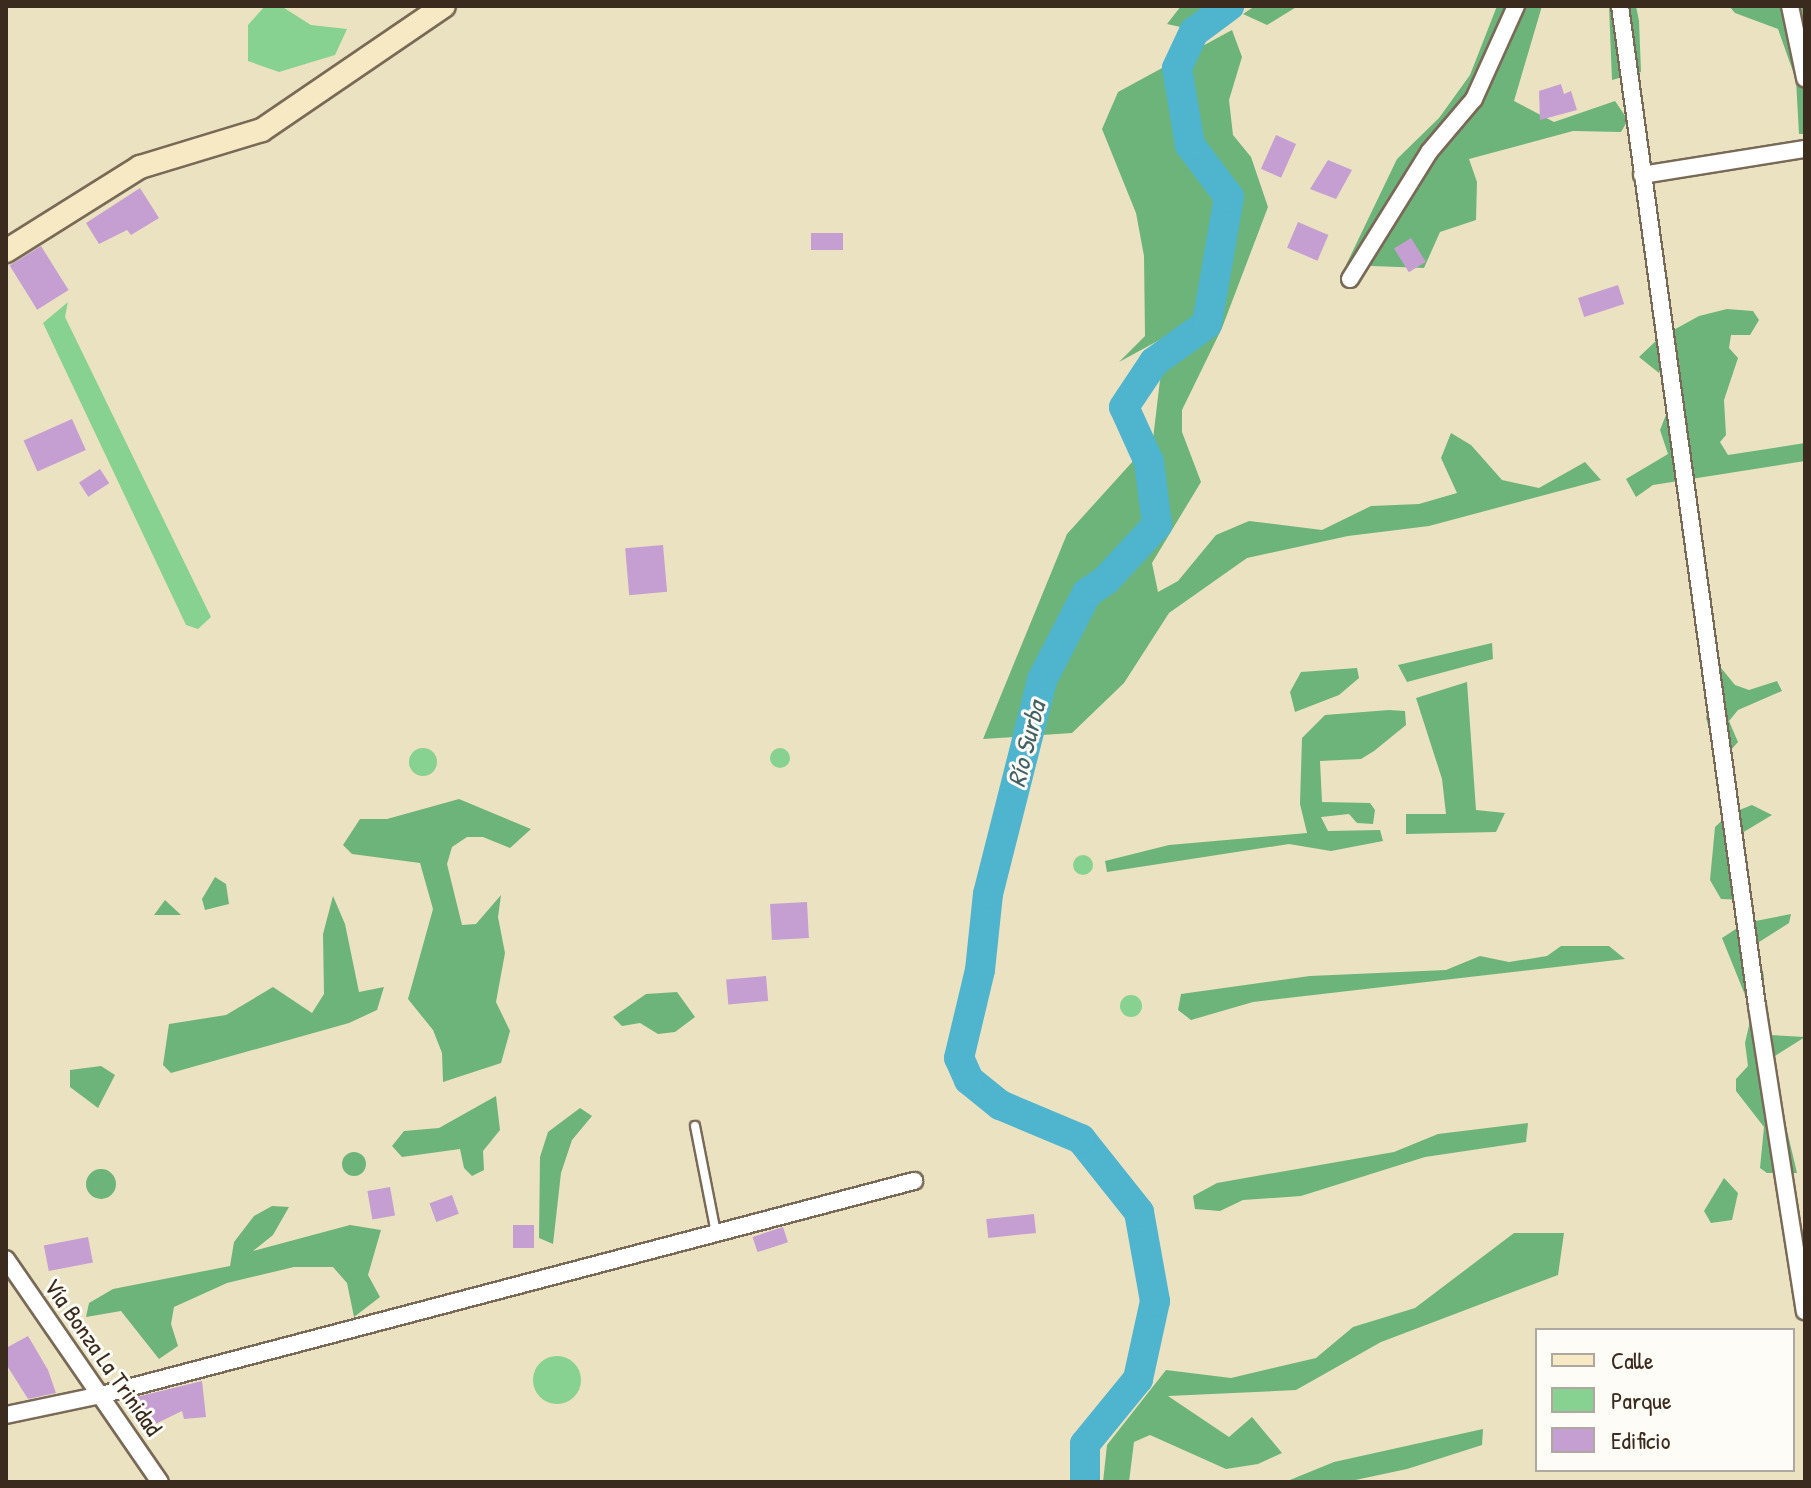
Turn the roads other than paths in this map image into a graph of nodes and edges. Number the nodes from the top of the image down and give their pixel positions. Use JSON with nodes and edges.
{"nodes":[{"id":1,"x":444,"y":6,"type":"edge"},
{"id":2,"x":1516,"y":6,"type":"edge"},
{"id":3,"x":1620,"y":6,"type":"edge"},
{"id":4,"x":1790,"y":6,"type":"edge"},
{"id":5,"x":1805,"y":78,"type":"edge"},
{"id":6,"x":1805,"y":149,"type":"edge"},
{"id":7,"x":1642,"y":175,"type":"junction"},
{"id":8,"x":6,"y":251,"type":"edge"},
{"id":9,"x":1350,"y":279,"type":"dead end"},
{"id":10,"x":695,"y":1126,"type":"dead end"},
{"id":11,"x":914,"y":1181,"type":"dead end"},
{"id":12,"x":716,"y":1233,"type":"junction"},
{"id":13,"x":6,"y":1259,"type":"edge"},
{"id":14,"x":1805,"y":1311,"type":"edge"},
{"id":15,"x":101,"y":1395,"type":"junction"},
{"id":16,"x":6,"y":1415,"type":"edge"},
{"id":17,"x":160,"y":1482,"type":"edge"}],
"edges":[{"from":1,"to":8,"type":"street"},
{"from":2,"to":9,"type":"street"},
{"from":3,"to":7,"type":"street"},
{"from":4,"to":5,"type":"street"},
{"from":6,"to":7,"type":"street"},
{"from":7,"to":14,"type":"street"},
{"from":10,"to":12,"type":"lane"},
{"from":11,"to":12,"type":"street"},
{"from":12,"to":15,"type":"street"},
{"from":13,"to":15,"type":"street","name":"Vía Bonza La Trinidad"},
{"from":15,"to":16,"type":"street"},
{"from":15,"to":17,"type":"street","name":"Vía Bonza La Trinidad"}]}
